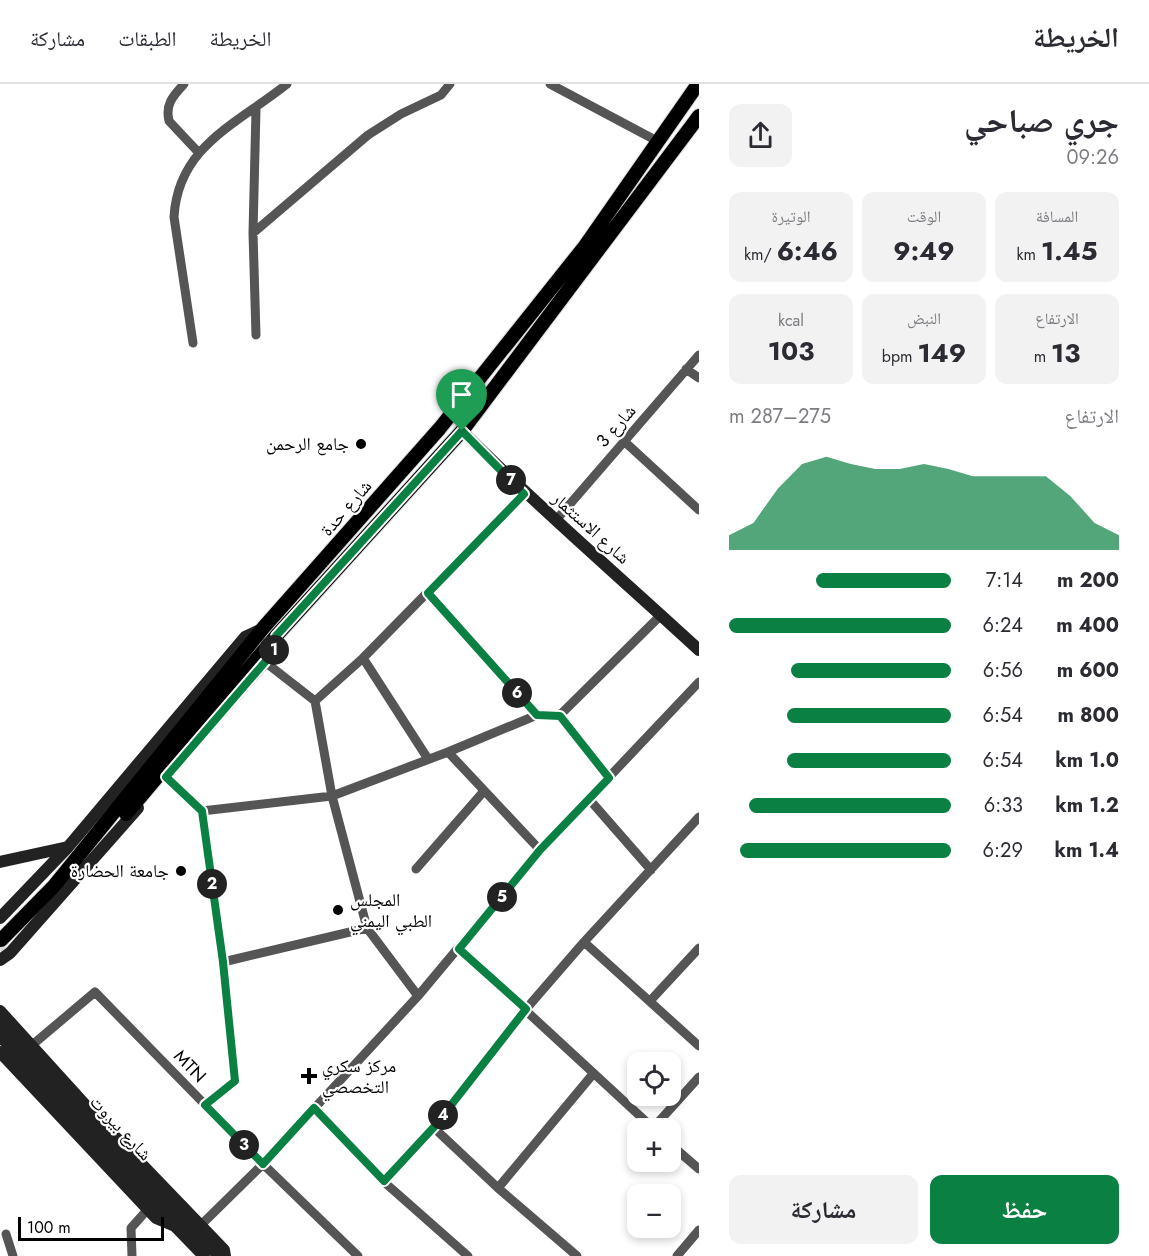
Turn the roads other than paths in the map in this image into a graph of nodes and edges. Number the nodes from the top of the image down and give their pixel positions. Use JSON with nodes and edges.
{"nodes":[{"id":1,"x":184,"y":84,"type":"edge"},
{"id":2,"x":287,"y":84,"type":"edge"},
{"id":3,"x":450,"y":84,"type":"edge"},
{"id":4,"x":550,"y":84,"type":"edge"},
{"id":5,"x":698,"y":84,"type":"edge"},
{"id":6,"x":567,"y":88,"type":"edge"},
{"id":7,"x":256,"y":109,"type":"junction"},
{"id":8,"x":699,"y":116,"type":"edge"},
{"id":9,"x":659,"y":142,"type":"junction"},
{"id":10,"x":199,"y":153,"type":"junction"},
{"id":11,"x":253,"y":233,"type":"junction"},
{"id":12,"x":256,"y":335,"type":"dead end"},
{"id":13,"x":193,"y":343,"type":"dead end"},
{"id":14,"x":699,"y":355,"type":"edge"},
{"id":15,"x":686,"y":369,"type":"junction"},
{"id":16,"x":699,"y":378,"type":"edge"},
{"id":17,"x":462,"y":431,"type":"junction"},
{"id":18,"x":625,"y":442,"type":"junction"},
{"id":19,"x":524,"y":494,"type":"junction"},
{"id":20,"x":699,"y":510,"type":"edge"},
{"id":21,"x":557,"y":519,"type":"junction"},
{"id":22,"x":428,"y":593,"type":"junction"},
{"id":23,"x":661,"y":615,"type":"junction"},
{"id":24,"x":270,"y":632,"type":"junction"},
{"id":25,"x":699,"y":650,"type":"edge"},
{"id":26,"x":363,"y":658,"type":"junction"},
{"id":27,"x":265,"y":662,"type":"junction"},
{"id":28,"x":699,"y":682,"type":"edge"},
{"id":29,"x":315,"y":701,"type":"junction"},
{"id":30,"x":537,"y":715,"type":"junction"},
{"id":31,"x":560,"y":716,"type":"junction"},
{"id":32,"x":448,"y":752,"type":"junction"},
{"id":33,"x":428,"y":759,"type":"junction"},
{"id":34,"x":166,"y":777,"type":"junction"},
{"id":35,"x":609,"y":778,"type":"junction"},
{"id":36,"x":484,"y":791,"type":"junction"},
{"id":37,"x":332,"y":796,"type":"junction"},
{"id":38,"x":589,"y":799,"type":"junction"},
{"id":39,"x":202,"y":811,"type":"junction"},
{"id":40,"x":699,"y":817,"type":"edge"},
{"id":41,"x":68,"y":847,"type":"junction"},
{"id":42,"x":540,"y":850,"type":"junction"},
{"id":43,"x":0,"y":862,"type":"edge"},
{"id":44,"x":416,"y":869,"type":"dead end"},
{"id":45,"x":651,"y":870,"type":"junction"},
{"id":46,"x":0,"y":918,"type":"edge"},
{"id":47,"x":367,"y":928,"type":"junction"},
{"id":48,"x":584,"y":942,"type":"junction"},
{"id":49,"x":699,"y":948,"type":"edge"},
{"id":50,"x":459,"y":949,"type":"junction"},
{"id":51,"x":2,"y":952,"type":"edge"},
{"id":52,"x":223,"y":962,"type":"junction"},
{"id":53,"x":418,"y":996,"type":"junction"},
{"id":54,"x":650,"y":1001,"type":"junction"},
{"id":55,"x":526,"y":1009,"type":"junction"},
{"id":56,"x":0,"y":1011,"type":"edge"},
{"id":57,"x":0,"y":1021,"type":"edge"},
{"id":58,"x":0,"y":1036,"type":"edge"},
{"id":59,"x":27,"y":1041,"type":"junction"},
{"id":60,"x":699,"y":1046,"type":"edge"},
{"id":61,"x":0,"y":1051,"type":"edge"},
{"id":62,"x":593,"y":1074,"type":"junction"},
{"id":63,"x":699,"y":1077,"type":"edge"},
{"id":64,"x":205,"y":1105,"type":"junction"},
{"id":65,"x":314,"y":1108,"type":"junction"},
{"id":66,"x":434,"y":1127,"type":"junction"},
{"id":67,"x":681,"y":1153,"type":"edge"},
{"id":68,"x":263,"y":1164,"type":"junction"},
{"id":69,"x":699,"y":1169,"type":"edge"},
{"id":70,"x":384,"y":1181,"type":"junction"},
{"id":71,"x":498,"y":1188,"type":"junction"},
{"id":72,"x":148,"y":1209,"type":"junction"},
{"id":73,"x":201,"y":1225,"type":"junction"},
{"id":74,"x":175,"y":1226,"type":"junction"},
{"id":75,"x":699,"y":1230,"type":"edge"},
{"id":76,"x":6,"y":1234,"type":"dead end"},
{"id":77,"x":13,"y":1256,"type":"edge"},
{"id":78,"x":132,"y":1256,"type":"edge"},
{"id":79,"x":204,"y":1256,"type":"edge"},
{"id":80,"x":219,"y":1256,"type":"edge"},
{"id":81,"x":225,"y":1256,"type":"edge"},
{"id":82,"x":358,"y":1256,"type":"edge"},
{"id":83,"x":468,"y":1256,"type":"edge"},
{"id":84,"x":577,"y":1256,"type":"edge"},
{"id":85,"x":677,"y":1256,"type":"edge"}],
"edges":[{"from":1,"to":10,"type":"street"},
{"from":2,"to":7,"type":"street"},
{"from":3,"to":11,"type":"street"},
{"from":4,"to":6,"type":"street"},
{"from":5,"to":9,"type":"main road","name":"شارع حدة"},
{"from":6,"to":9,"type":"street"},
{"from":7,"to":10,"type":"street"},
{"from":7,"to":11,"type":"street"},
{"from":8,"to":17,"type":"main road","name":"شارع حدة"},
{"from":9,"to":24,"type":"main road","name":"شارع حدة"},
{"from":10,"to":13,"type":"street"},
{"from":11,"to":12,"type":"street"},
{"from":14,"to":15,"type":"street","name":"شارع 3"},
{"from":15,"to":16,"type":"street"},
{"from":15,"to":18,"type":"street","name":"شارع 3"},
{"from":17,"to":19,"type":"street","name":"شارع الاستثمار"},
{"from":17,"to":24,"type":"main road","name":"شارع حدة"},
{"from":18,"to":20,"type":"street"},
{"from":18,"to":21,"type":"street","name":"شارع 3"},
{"from":19,"to":21,"type":"street","name":"شارع الاستثمار"},
{"from":19,"to":22,"type":"street"},
{"from":21,"to":23,"type":"street","name":"شارع الاستثمار"},
{"from":22,"to":26,"type":"street"},
{"from":22,"to":30,"type":"street"},
{"from":23,"to":25,"type":"street","name":"شارع الاستثمار"},
{"from":23,"to":31,"type":"street"},
{"from":24,"to":27,"type":"street"},
{"from":24,"to":41,"type":"street"},
{"from":24,"to":51,"type":"main road","name":"شارع حدة"},
{"from":26,"to":29,"type":"street"},
{"from":26,"to":33,"type":"street"},
{"from":27,"to":29,"type":"street"},
{"from":27,"to":34,"type":"street"},
{"from":28,"to":35,"type":"street"},
{"from":29,"to":37,"type":"street"},
{"from":30,"to":31,"type":"street"},
{"from":30,"to":32,"type":"street"},
{"from":31,"to":35,"type":"street"},
{"from":32,"to":33,"type":"street"},
{"from":32,"to":36,"type":"street"},
{"from":33,"to":37,"type":"street"},
{"from":34,"to":39,"type":"street"},
{"from":34,"to":51,"type":"street"},
{"from":35,"to":38,"type":"street"},
{"from":36,"to":42,"type":"street"},
{"from":36,"to":44,"type":"street"},
{"from":37,"to":39,"type":"street"},
{"from":37,"to":47,"type":"street"},
{"from":38,"to":42,"type":"street"},
{"from":38,"to":45,"type":"street"},
{"from":39,"to":52,"type":"street"},
{"from":40,"to":45,"type":"street"},
{"from":41,"to":43,"type":"street"},
{"from":41,"to":46,"type":"street"},
{"from":42,"to":50,"type":"street"},
{"from":45,"to":48,"type":"street"},
{"from":47,"to":52,"type":"street"},
{"from":47,"to":53,"type":"street"},
{"from":48,"to":54,"type":"street"},
{"from":48,"to":55,"type":"street"},
{"from":49,"to":54,"type":"street"},
{"from":50,"to":53,"type":"street"},
{"from":50,"to":55,"type":"street"},
{"from":52,"to":64,"type":"street"},
{"from":53,"to":65,"type":"street"},
{"from":54,"to":60,"type":"street"},
{"from":55,"to":62,"type":"street"},
{"from":55,"to":66,"type":"street"},
{"from":56,"to":59,"type":"street"},
{"from":57,"to":80,"type":"street","name":"شارع بيروت","bridge":true},
{"from":58,"to":74,"type":"street","name":"شارع بيروت","bridge":true},
{"from":59,"to":61,"type":"street"},
{"from":59,"to":64,"type":"street","name":"MTN"},
{"from":59,"to":73,"type":"street"},
{"from":61,"to":72,"type":"street"},
{"from":62,"to":63,"type":"street"},
{"from":62,"to":71,"type":"street"},
{"from":64,"to":68,"type":"street","name":"MTN"},
{"from":65,"to":68,"type":"street"},
{"from":65,"to":70,"type":"street"},
{"from":66,"to":70,"type":"street"},
{"from":66,"to":71,"type":"street"},
{"from":67,"to":69,"type":"street"},
{"from":68,"to":73,"type":"street"},
{"from":68,"to":82,"type":"street","name":"MTN"},
{"from":70,"to":83,"type":"street"},
{"from":71,"to":84,"type":"street"},
{"from":72,"to":74,"type":"street"},
{"from":72,"to":78,"type":"street"},
{"from":73,"to":81,"type":"street"},
{"from":74,"to":79,"type":"street","name":"شارع بيروت"},
{"from":75,"to":85,"type":"street"},
{"from":76,"to":77,"type":"street"}]}
